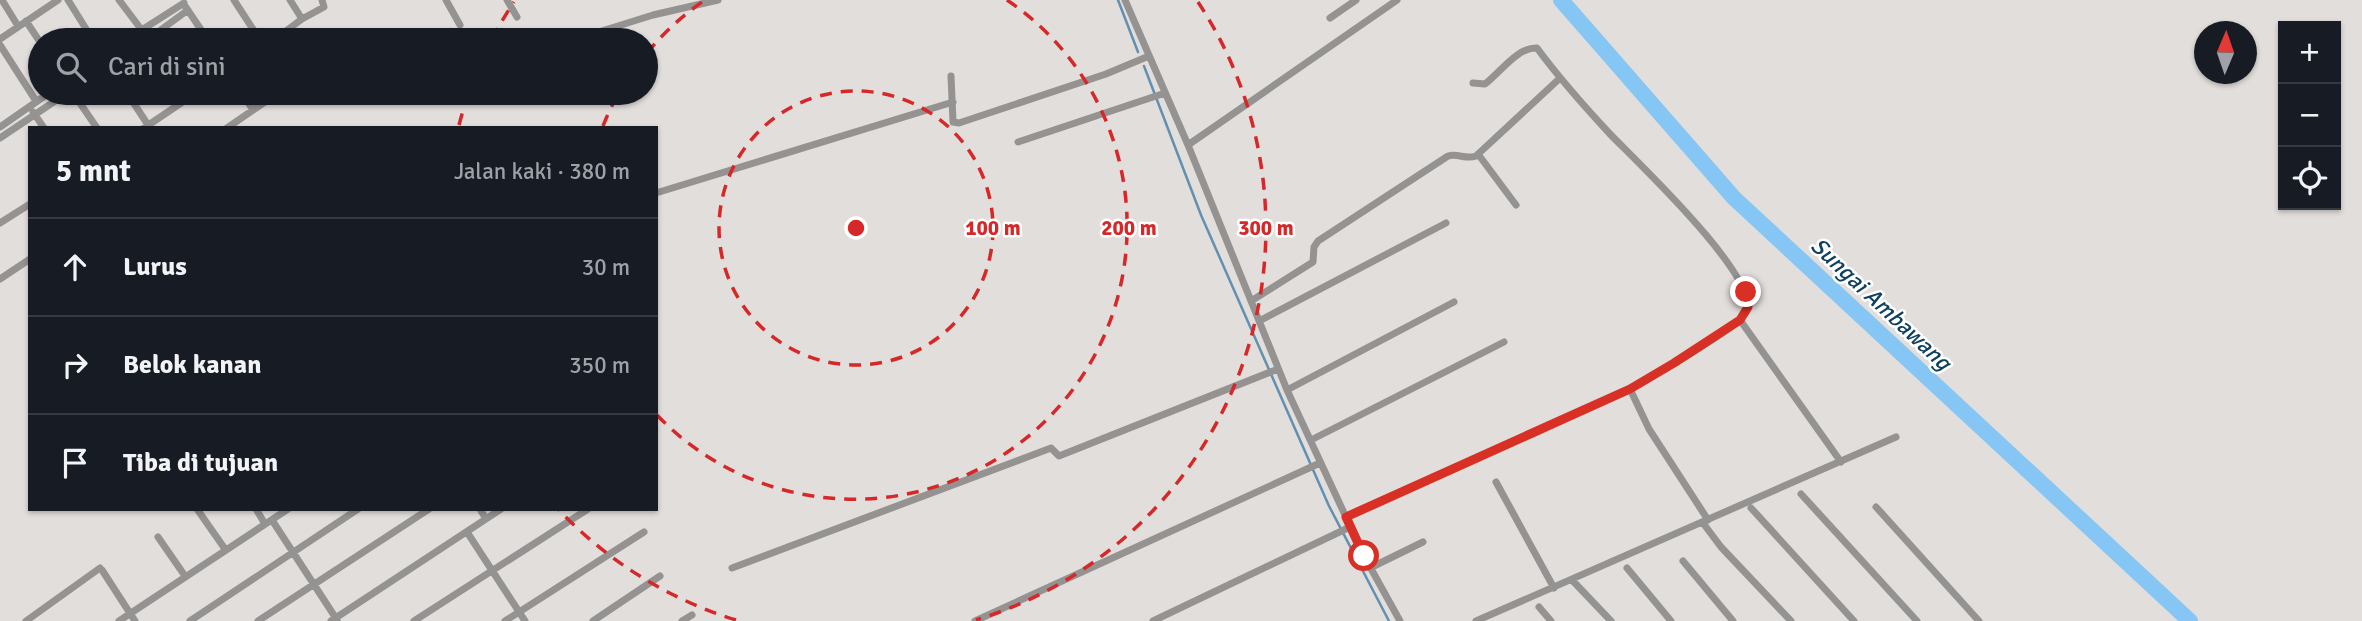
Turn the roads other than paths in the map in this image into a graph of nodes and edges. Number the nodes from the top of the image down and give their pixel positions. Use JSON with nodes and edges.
{"nodes":[{"id":1,"x":2,"y":0,"type":"edge"},
{"id":2,"x":58,"y":0,"type":"edge"},
{"id":3,"x":68,"y":0,"type":"edge"},
{"id":4,"x":119,"y":0,"type":"edge"},
{"id":5,"x":234,"y":0,"type":"edge"},
{"id":6,"x":290,"y":0,"type":"edge"},
{"id":7,"x":322,"y":0,"type":"edge"},
{"id":8,"x":446,"y":0,"type":"edge"},
{"id":9,"x":507,"y":0,"type":"edge"},
{"id":10,"x":718,"y":0,"type":"edge"},
{"id":11,"x":1125,"y":0,"type":"edge"},
{"id":12,"x":1356,"y":0,"type":"edge"},
{"id":13,"x":1397,"y":0,"type":"edge"},
{"id":14,"x":184,"y":4,"type":"edge"},
{"id":15,"x":517,"y":17,"type":"dead end"},
{"id":16,"x":1330,"y":18,"type":"dead end"},
{"id":17,"x":302,"y":19,"type":"junction"},
{"id":18,"x":26,"y":21,"type":"junction"},
{"id":19,"x":460,"y":25,"type":"dead end"},
{"id":20,"x":18,"y":26,"type":"junction"},
{"id":21,"x":31,"y":28,"type":"edge"},
{"id":22,"x":86,"y":28,"type":"edge"},
{"id":23,"x":140,"y":28,"type":"edge"},
{"id":24,"x":145,"y":28,"type":"edge"},
{"id":25,"x":161,"y":28,"type":"edge"},
{"id":26,"x":200,"y":28,"type":"edge"},
{"id":27,"x":252,"y":28,"type":"edge"},
{"id":28,"x":290,"y":28,"type":"edge"},
{"id":29,"x":611,"y":28,"type":"edge"},
{"id":30,"x":0,"y":39,"type":"edge"},
{"id":31,"x":0,"y":45,"type":"edge"},
{"id":32,"x":1149,"y":56,"type":"junction"},
{"id":33,"x":951,"y":76,"type":"dead end"},
{"id":34,"x":1559,"y":79,"type":"junction"},
{"id":35,"x":1474,"y":83,"type":"dead end"},
{"id":36,"x":28,"y":89,"type":"edge"},
{"id":37,"x":1166,"y":93,"type":"junction"},
{"id":38,"x":953,"y":102,"type":"junction"},
{"id":39,"x":49,"y":105,"type":"edge"},
{"id":40,"x":81,"y":105,"type":"edge"},
{"id":41,"x":134,"y":105,"type":"edge"},
{"id":42,"x":174,"y":105,"type":"edge"},
{"id":43,"x":250,"y":105,"type":"edge"},
{"id":44,"x":260,"y":105,"type":"edge"},
{"id":45,"x":29,"y":106,"type":"joint"},
{"id":46,"x":253,"y":110,"type":"junction"},
{"id":47,"x":35,"y":115,"type":"junction"},
{"id":48,"x":43,"y":126,"type":"edge"},
{"id":49,"x":96,"y":126,"type":"edge"},
{"id":50,"x":145,"y":126,"type":"edge"},
{"id":51,"x":147,"y":126,"type":"edge"},
{"id":52,"x":230,"y":126,"type":"edge"},
{"id":53,"x":0,"y":127,"type":"edge"},
{"id":54,"x":0,"y":138,"type":"edge"},
{"id":55,"x":1018,"y":142,"type":"dead end"},
{"id":56,"x":1188,"y":145,"type":"junction"},
{"id":57,"x":1478,"y":154,"type":"junction"},
{"id":58,"x":658,"y":191,"type":"edge"},
{"id":59,"x":28,"y":205,"type":"edge"},
{"id":60,"x":1516,"y":205,"type":"dead end"},
{"id":61,"x":0,"y":223,"type":"edge"},
{"id":62,"x":1446,"y":223,"type":"dead end"},
{"id":63,"x":28,"y":260,"type":"edge"},
{"id":64,"x":0,"y":279,"type":"edge"},
{"id":65,"x":1251,"y":301,"type":"junction"},
{"id":66,"x":1454,"y":302,"type":"dead end"},
{"id":67,"x":1740,"y":320,"type":"junction"},
{"id":68,"x":1259,"y":321,"type":"junction"},
{"id":69,"x":1504,"y":342,"type":"dead end"},
{"id":70,"x":1278,"y":369,"type":"junction"},
{"id":71,"x":1630,"y":389,"type":"junction"},
{"id":72,"x":1287,"y":390,"type":"junction"},
{"id":73,"x":1896,"y":437,"type":"dead end"},
{"id":74,"x":1311,"y":440,"type":"junction"},
{"id":75,"x":1841,"y":462,"type":"junction"},
{"id":76,"x":1320,"y":463,"type":"junction"},
{"id":77,"x":1496,"y":482,"type":"dead end"},
{"id":78,"x":1801,"y":494,"type":"dead end"},
{"id":79,"x":1876,"y":507,"type":"dead end"},
{"id":80,"x":1751,"y":508,"type":"dead end"},
{"id":81,"x":198,"y":511,"type":"edge"},
{"id":82,"x":258,"y":511,"type":"edge"},
{"id":83,"x":285,"y":511,"type":"edge"},
{"id":84,"x":355,"y":511,"type":"edge"},
{"id":85,"x":426,"y":511,"type":"edge"},
{"id":86,"x":481,"y":511,"type":"edge"},
{"id":87,"x":497,"y":511,"type":"edge"},
{"id":88,"x":585,"y":511,"type":"edge"},
{"id":89,"x":1346,"y":517,"type":"junction"},
{"id":90,"x":486,"y":519,"type":"junction"},
{"id":91,"x":269,"y":522,"type":"junction"},
{"id":92,"x":1705,"y":522,"type":"junction"},
{"id":93,"x":1350,"y":527,"type":"junction"},
{"id":94,"x":467,"y":532,"type":"junction"},
{"id":95,"x":644,"y":532,"type":"dead end"},
{"id":96,"x":159,"y":537,"type":"dead end"},
{"id":97,"x":1423,"y":542,"type":"dead end"},
{"id":98,"x":225,"y":549,"type":"junction"},
{"id":99,"x":292,"y":552,"type":"junction"},
{"id":100,"x":1683,"y":561,"type":"dead end"},
{"id":101,"x":732,"y":568,"type":"dead end"},
{"id":102,"x":1370,"y":568,"type":"junction"},
{"id":103,"x":1627,"y":568,"type":"dead end"},
{"id":104,"x":493,"y":571,"type":"junction"},
{"id":105,"x":185,"y":576,"type":"junction"},
{"id":106,"x":660,"y":576,"type":"dead end"},
{"id":107,"x":1572,"y":580,"type":"junction"},
{"id":108,"x":313,"y":584,"type":"junction"},
{"id":109,"x":1554,"y":588,"type":"junction"},
{"id":110,"x":1539,"y":607,"type":"dead end"},
{"id":111,"x":519,"y":612,"type":"junction"},
{"id":112,"x":130,"y":613,"type":"junction"},
{"id":113,"x":692,"y":615,"type":"dead end"},
{"id":114,"x":335,"y":620,"type":"edge"},
{"id":115,"x":26,"y":621,"type":"edge"},
{"id":116,"x":119,"y":621,"type":"edge"},
{"id":117,"x":135,"y":621,"type":"edge"},
{"id":118,"x":190,"y":621,"type":"edge"},
{"id":119,"x":258,"y":621,"type":"edge"},
{"id":120,"x":414,"y":621,"type":"edge"},
{"id":121,"x":505,"y":621,"type":"edge"},
{"id":122,"x":525,"y":621,"type":"edge"},
{"id":123,"x":593,"y":621,"type":"edge"},
{"id":124,"x":682,"y":621,"type":"edge"},
{"id":125,"x":975,"y":621,"type":"edge"},
{"id":126,"x":1153,"y":621,"type":"edge"},
{"id":127,"x":1400,"y":621,"type":"edge"},
{"id":128,"x":1476,"y":621,"type":"edge"},
{"id":129,"x":1551,"y":621,"type":"edge"},
{"id":130,"x":1611,"y":621,"type":"edge"},
{"id":131,"x":1671,"y":621,"type":"edge"},
{"id":132,"x":1733,"y":621,"type":"edge"},
{"id":133,"x":1791,"y":621,"type":"edge"},
{"id":134,"x":1854,"y":621,"type":"edge"},
{"id":135,"x":1917,"y":621,"type":"edge"},
{"id":136,"x":1979,"y":621,"type":"edge"}],
"edges":[{"from":1,"to":20,"type":"street"},
{"from":2,"to":18,"type":"street"},
{"from":3,"to":22,"type":"street"},
{"from":4,"to":23,"type":"street"},
{"from":5,"to":27,"type":"street"},
{"from":6,"to":17,"type":"street"},
{"from":7,"to":17,"type":"street"},
{"from":8,"to":19,"type":"street"},
{"from":9,"to":15,"type":"street"},
{"from":10,"to":29,"type":"street"},
{"from":11,"to":32,"type":"street"},
{"from":12,"to":16,"type":"street"},
{"from":13,"to":56,"type":"street"},
{"from":14,"to":24,"type":"street"},
{"from":14,"to":25,"type":"street"},
{"from":14,"to":26,"type":"street"},
{"from":17,"to":28,"type":"street"},
{"from":18,"to":20,"type":"street"},
{"from":18,"to":21,"type":"street"},
{"from":20,"to":30,"type":"street"},
{"from":31,"to":36,"type":"street"},
{"from":32,"to":37,"type":"street"},
{"from":32,"to":38,"type":"street"},
{"from":33,"to":38,"type":"street"},
{"from":34,"to":35,"type":"street"},
{"from":34,"to":57,"type":"street"},
{"from":34,"to":67,"type":"street"},
{"from":37,"to":55,"type":"street"},
{"from":37,"to":56,"type":"street"},
{"from":38,"to":58,"type":"street"},
{"from":39,"to":47,"type":"street"},
{"from":40,"to":49,"type":"street"},
{"from":41,"to":50,"type":"street"},
{"from":42,"to":51,"type":"street"},
{"from":43,"to":46,"type":"street"},
{"from":44,"to":46,"type":"street"},
{"from":45,"to":47,"type":"street"},
{"from":45,"to":53,"type":"street"},
{"from":46,"to":52,"type":"street"},
{"from":47,"to":48,"type":"street"},
{"from":47,"to":54,"type":"street"},
{"from":56,"to":65,"type":"street"},
{"from":57,"to":60,"type":"street"},
{"from":57,"to":65,"type":"street"},
{"from":59,"to":61,"type":"street"},
{"from":62,"to":68,"type":"street"},
{"from":63,"to":64,"type":"street"},
{"from":65,"to":68,"type":"street"},
{"from":66,"to":72,"type":"street"},
{"from":67,"to":71,"type":"street"},
{"from":67,"to":75,"type":"street"},
{"from":68,"to":70,"type":"street"},
{"from":69,"to":74,"type":"street"},
{"from":70,"to":72,"type":"street"},
{"from":70,"to":101,"type":"street"},
{"from":71,"to":89,"type":"street"},
{"from":71,"to":92,"type":"street"},
{"from":72,"to":74,"type":"street"},
{"from":73,"to":75,"type":"street"},
{"from":74,"to":76,"type":"street"},
{"from":75,"to":92,"type":"street"},
{"from":76,"to":89,"type":"street"},
{"from":76,"to":125,"type":"street"},
{"from":77,"to":109,"type":"street"},
{"from":78,"to":135,"type":"street"},
{"from":79,"to":136,"type":"street"},
{"from":80,"to":134,"type":"street"},
{"from":81,"to":98,"type":"street"},
{"from":82,"to":91,"type":"street"},
{"from":83,"to":91,"type":"street"},
{"from":84,"to":99,"type":"street"},
{"from":85,"to":108,"type":"street"},
{"from":86,"to":90,"type":"street"},
{"from":87,"to":90,"type":"street"},
{"from":88,"to":104,"type":"street"},
{"from":89,"to":93,"type":"street"},
{"from":90,"to":94,"type":"street"},
{"from":91,"to":98,"type":"street"},
{"from":91,"to":99,"type":"street"},
{"from":92,"to":107,"type":"street"},
{"from":92,"to":133,"type":"street"},
{"from":93,"to":102,"type":"street"},
{"from":93,"to":126,"type":"street"},
{"from":94,"to":104,"type":"street"},
{"from":94,"to":114,"type":"street"},
{"from":95,"to":111,"type":"street"},
{"from":96,"to":105,"type":"street"},
{"from":97,"to":102,"type":"street"},
{"from":98,"to":105,"type":"street"},
{"from":99,"to":108,"type":"street"},
{"from":99,"to":118,"type":"street"},
{"from":100,"to":132,"type":"street"},
{"from":102,"to":127,"type":"street"},
{"from":103,"to":131,"type":"street"},
{"from":104,"to":111,"type":"street"},
{"from":104,"to":120,"type":"street"},
{"from":105,"to":112,"type":"street"},
{"from":106,"to":123,"type":"street"},
{"from":107,"to":109,"type":"street"},
{"from":107,"to":130,"type":"street"},
{"from":108,"to":114,"type":"street"},
{"from":108,"to":119,"type":"street"},
{"from":109,"to":128,"type":"street"},
{"from":110,"to":129,"type":"street"},
{"from":111,"to":121,"type":"street"},
{"from":111,"to":122,"type":"street"},
{"from":112,"to":115,"type":"street"},
{"from":112,"to":116,"type":"street"},
{"from":112,"to":117,"type":"street"},
{"from":113,"to":124,"type":"street"}]}
